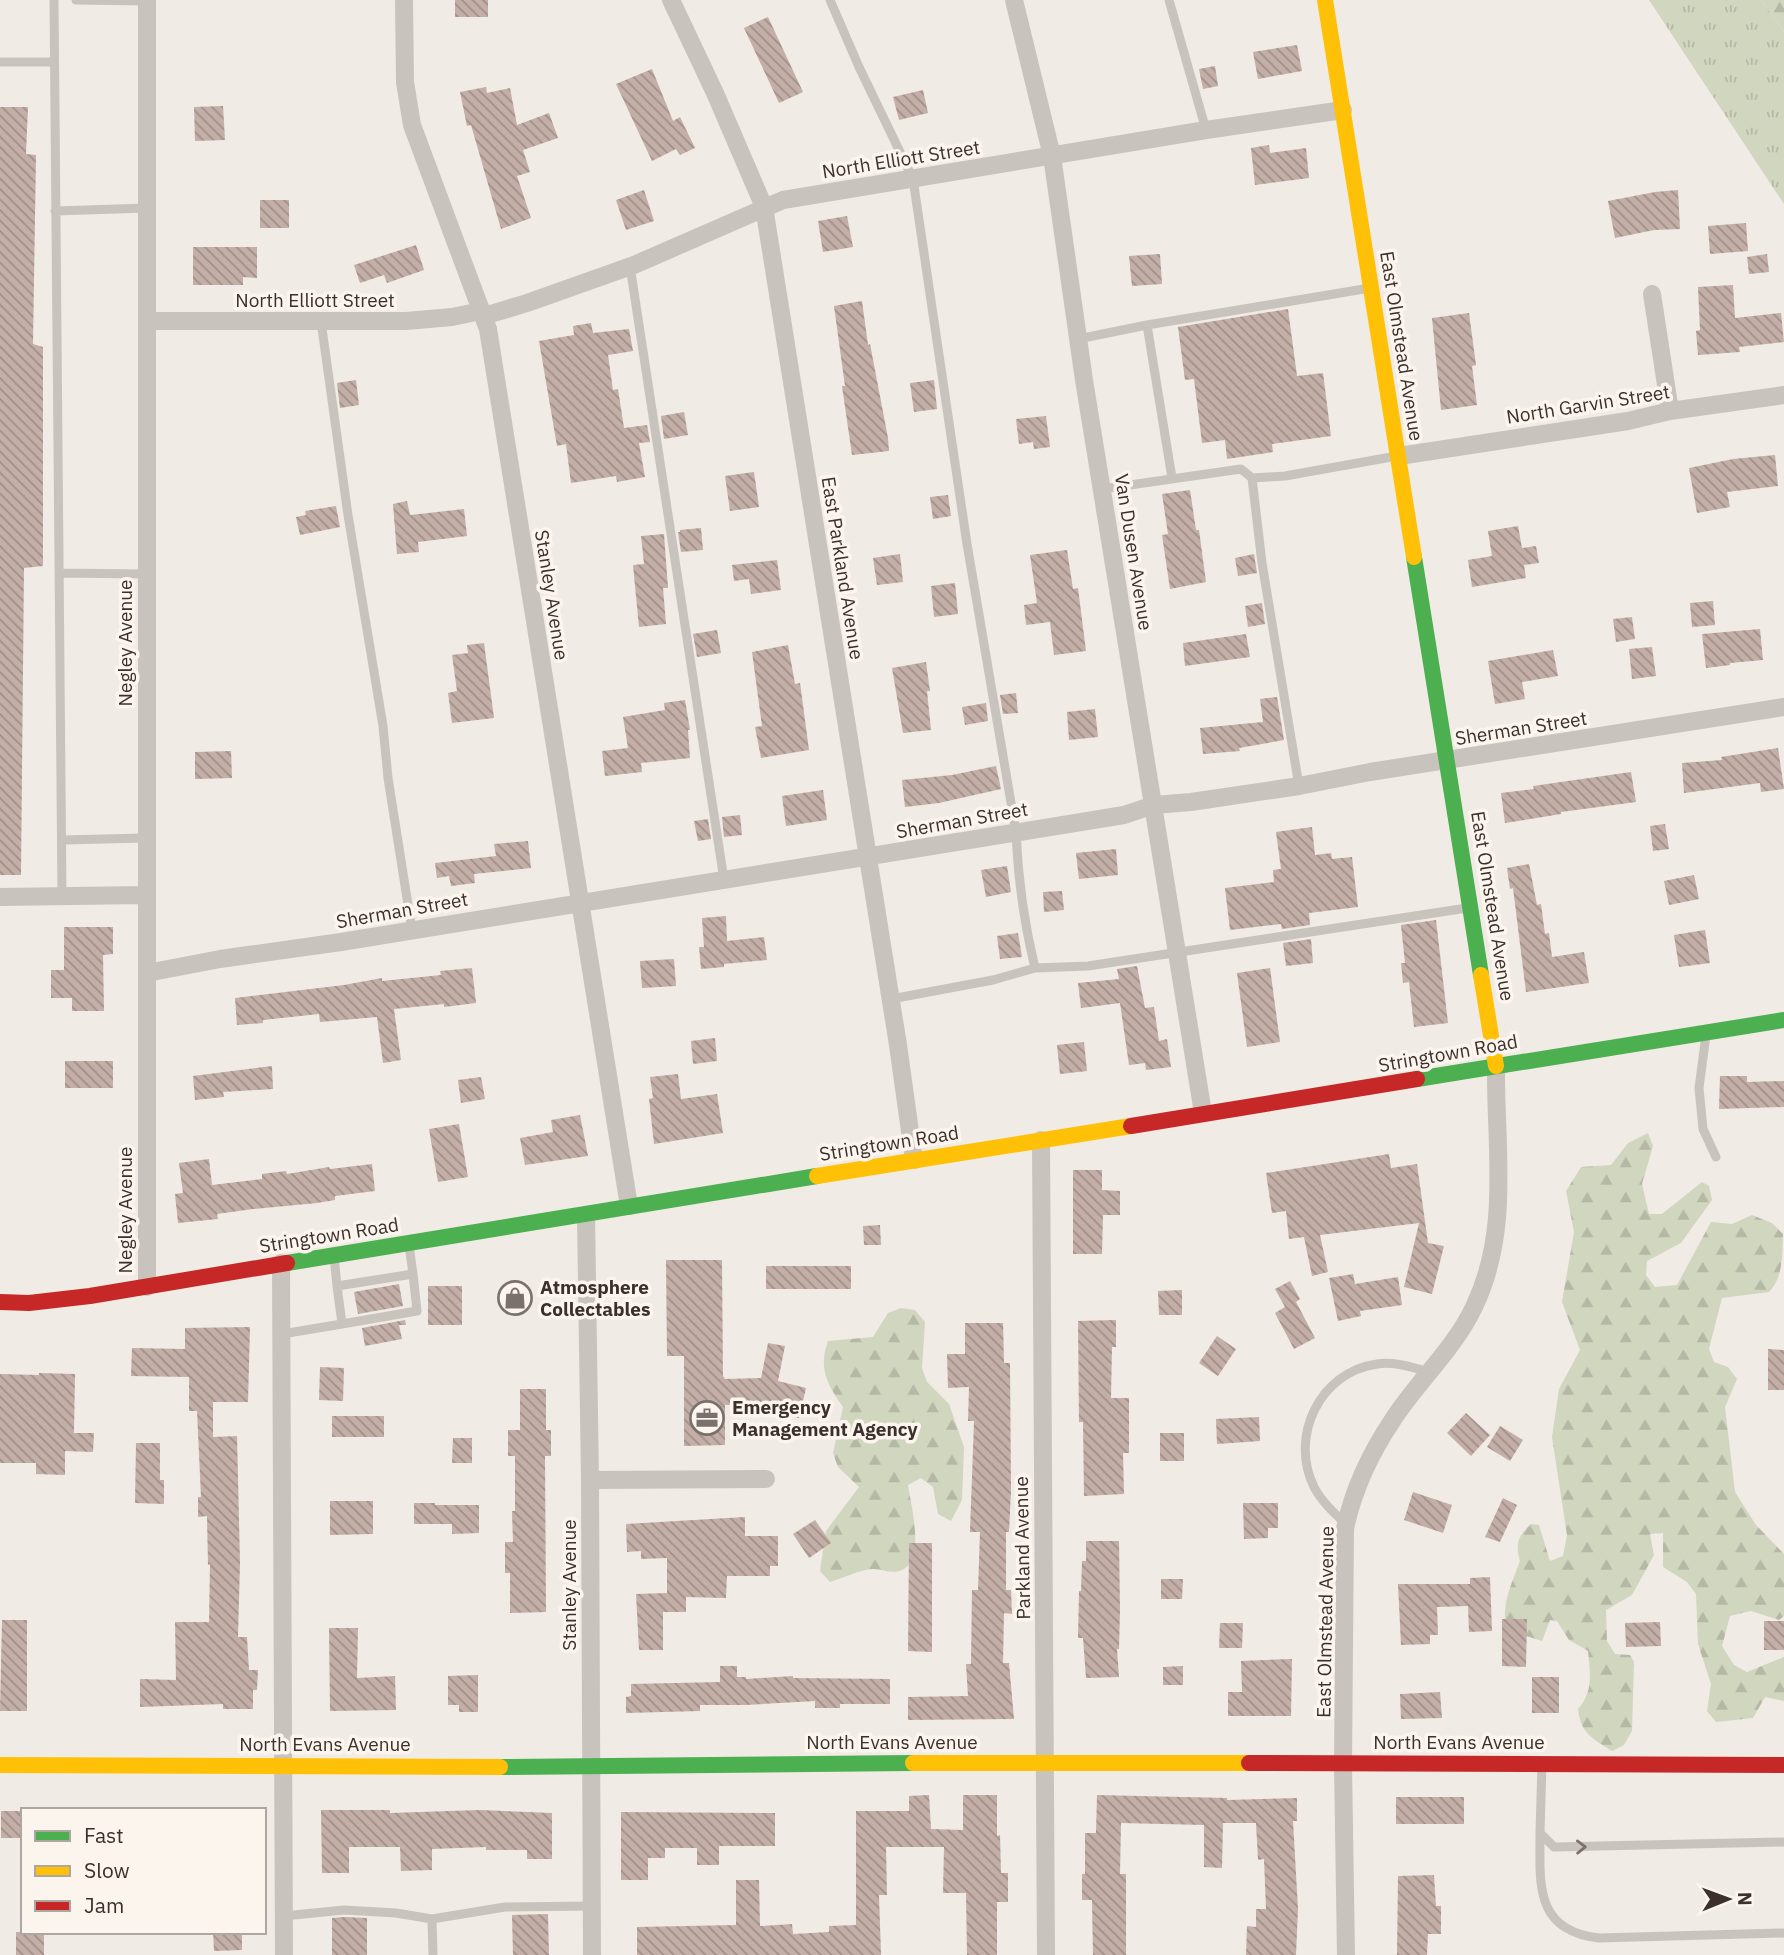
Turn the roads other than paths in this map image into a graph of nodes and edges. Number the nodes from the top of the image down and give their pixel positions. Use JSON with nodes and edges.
{"nodes":[{"id":1,"x":54,"y":0,"type":"edge"},
{"id":2,"x":76,"y":0,"type":"edge"},
{"id":3,"x":147,"y":0,"type":"edge"},
{"id":4,"x":404,"y":0,"type":"edge"},
{"id":5,"x":671,"y":0,"type":"edge"},
{"id":6,"x":830,"y":0,"type":"edge"},
{"id":7,"x":1014,"y":0,"type":"edge"},
{"id":8,"x":1169,"y":0,"type":"edge"},
{"id":9,"x":1325,"y":0,"type":"edge"},
{"id":10,"x":0,"y":62,"type":"edge"},
{"id":11,"x":54,"y":62,"type":"junction"},
{"id":12,"x":1343,"y":110,"type":"junction"},
{"id":13,"x":1206,"y":130,"type":"junction"},
{"id":14,"x":1052,"y":156,"type":"junction"},
{"id":15,"x":913,"y":178,"type":"junction"},
{"id":16,"x":764,"y":207,"type":"junction"},
{"id":17,"x":147,"y":208,"type":"junction"},
{"id":18,"x":55,"y":211,"type":"junction"},
{"id":19,"x":630,"y":266,"type":"junction"},
{"id":20,"x":1372,"y":288,"type":"junction"},
{"id":21,"x":1652,"y":294,"type":"dead end"},
{"id":22,"x":482,"y":314,"type":"junction"},
{"id":23,"x":148,"y":321,"type":"junction"},
{"id":24,"x":321,"y":321,"type":"junction"},
{"id":25,"x":1147,"y":325,"type":"junction"},
{"id":26,"x":1078,"y":339,"type":"junction"},
{"id":27,"x":1784,"y":395,"type":"edge"},
{"id":28,"x":1670,"y":411,"type":"junction"},
{"id":29,"x":1399,"y":456,"type":"junction"},
{"id":30,"x":1172,"y":478,"type":"junction"},
{"id":31,"x":1252,"y":478,"type":"junction"},
{"id":32,"x":1102,"y":488,"type":"junction"},
{"id":33,"x":60,"y":573,"type":"junction"},
{"id":34,"x":146,"y":574,"type":"junction"},
{"id":35,"x":1784,"y":707,"type":"edge"},
{"id":36,"x":1449,"y":761,"type":"junction"},
{"id":37,"x":1299,"y":786,"type":"junction"},
{"id":38,"x":1154,"y":806,"type":"junction"},
{"id":39,"x":1016,"y":832,"type":"junction"},
{"id":40,"x":145,"y":838,"type":"junction"},
{"id":41,"x":62,"y":840,"type":"junction"},
{"id":42,"x":868,"y":858,"type":"junction"},
{"id":43,"x":724,"y":880,"type":"junction"},
{"id":44,"x":145,"y":895,"type":"junction"},
{"id":45,"x":62,"y":896,"type":"junction"},
{"id":46,"x":0,"y":897,"type":"edge"},
{"id":47,"x":580,"y":903,"type":"junction"},
{"id":48,"x":1472,"y":907,"type":"junction"},
{"id":49,"x":412,"y":930,"type":"junction"},
{"id":50,"x":1178,"y":952,"type":"junction"},
{"id":51,"x":1035,"y":968,"type":"junction"},
{"id":52,"x":147,"y":973,"type":"junction"},
{"id":53,"x":890,"y":999,"type":"junction"},
{"id":54,"x":1784,"y":1020,"type":"edge"},
{"id":55,"x":1706,"y":1033,"type":"junction"},
{"id":56,"x":1496,"y":1066,"type":"junction"},
{"id":57,"x":1203,"y":1113,"type":"junction"},
{"id":58,"x":1041,"y":1140,"type":"junction"},
{"id":59,"x":1716,"y":1157,"type":"dead end"},
{"id":60,"x":915,"y":1160,"type":"junction"},
{"id":61,"x":629,"y":1206,"type":"junction"},
{"id":62,"x":586,"y":1215,"type":"junction"},
{"id":63,"x":409,"y":1243,"type":"junction"},
{"id":64,"x":334,"y":1255,"type":"junction"},
{"id":65,"x":281,"y":1264,"type":"junction"},
{"id":66,"x":413,"y":1274,"type":"junction"},
{"id":67,"x":147,"y":1286,"type":"junction"},
{"id":68,"x":337,"y":1286,"type":"junction"},
{"id":69,"x":0,"y":1302,"type":"edge"},
{"id":70,"x":342,"y":1324,"type":"junction"},
{"id":71,"x":282,"y":1334,"type":"junction"},
{"id":72,"x":1430,"y":1372,"type":"junction"},
{"id":73,"x":766,"y":1479,"type":"dead end"},
{"id":74,"x":590,"y":1480,"type":"junction"},
{"id":75,"x":1346,"y":1525,"type":"junction"},
{"id":76,"x":1044,"y":1762,"type":"junction"},
{"id":77,"x":1542,"y":1762,"type":"junction"},
{"id":78,"x":1343,"y":1764,"type":"junction"},
{"id":79,"x":0,"y":1765,"type":"edge"},
{"id":80,"x":1784,"y":1765,"type":"edge"},
{"id":81,"x":284,"y":1766,"type":"junction"},
{"id":82,"x":591,"y":1767,"type":"junction"},
{"id":83,"x":1540,"y":1832,"type":"junction"},
{"id":84,"x":1784,"y":1842,"type":"edge"},
{"id":85,"x":592,"y":1906,"type":"junction"},
{"id":86,"x":284,"y":1916,"type":"junction"},
{"id":87,"x":432,"y":1919,"type":"junction"},
{"id":88,"x":1784,"y":1933,"type":"edge"},
{"id":89,"x":284,"y":1955,"type":"edge"},
{"id":90,"x":432,"y":1955,"type":"edge"},
{"id":91,"x":592,"y":1955,"type":"edge"},
{"id":92,"x":1046,"y":1955,"type":"edge"},
{"id":93,"x":1346,"y":1955,"type":"edge"}],
"edges":[{"from":1,"to":11,"type":"lane"},
{"from":2,"to":3,"type":"lane"},
{"from":3,"to":17,"type":"street","name":"Negley Avenue"},
{"from":4,"to":22,"type":"street","name":"Stanley Avenue"},
{"from":5,"to":16,"type":"street","name":"East Parkland Avenue"},
{"from":6,"to":15,"type":"lane"},
{"from":7,"to":14,"type":"street","name":"Van Dusen Avenue"},
{"from":8,"to":13,"type":"lane"},
{"from":9,"to":12,"type":"street","name":"East Olmstead Avenue"},
{"from":10,"to":11,"type":"lane"},
{"from":11,"to":18,"type":"lane"},
{"from":12,"to":13,"type":"street","name":"North Elliott Street"},
{"from":12,"to":20,"type":"street","name":"East Olmstead Avenue"},
{"from":13,"to":14,"type":"street","name":"North Elliott Street"},
{"from":14,"to":15,"type":"street","name":"North Elliott Street"},
{"from":14,"to":26,"type":"street","name":"Van Dusen Avenue"},
{"from":15,"to":16,"type":"street","name":"North Elliott Street"},
{"from":15,"to":39,"type":"lane"},
{"from":16,"to":19,"type":"street","name":"North Elliott Street"},
{"from":16,"to":42,"type":"street","name":"East Parkland Avenue"},
{"from":17,"to":18,"type":"lane"},
{"from":17,"to":23,"type":"street","name":"Negley Avenue"},
{"from":18,"to":33,"type":"lane"},
{"from":19,"to":22,"type":"street","name":"North Elliott Street"},
{"from":19,"to":43,"type":"lane"},
{"from":20,"to":25,"type":"lane"},
{"from":20,"to":29,"type":"street","name":"East Olmstead Avenue"},
{"from":21,"to":28,"type":"street"},
{"from":22,"to":24,"type":"street","name":"North Elliott Street"},
{"from":22,"to":47,"type":"street","name":"Stanley Avenue"},
{"from":23,"to":24,"type":"street","name":"North Elliott Street"},
{"from":23,"to":34,"type":"street","name":"Negley Avenue"},
{"from":24,"to":49,"type":"lane"},
{"from":25,"to":26,"type":"lane"},
{"from":25,"to":30,"type":"lane"},
{"from":26,"to":32,"type":"street","name":"Van Dusen Avenue"},
{"from":27,"to":28,"type":"street","name":"North Garvin Street"},
{"from":28,"to":29,"type":"street","name":"North Garvin Street"},
{"from":29,"to":31,"type":"lane"},
{"from":29,"to":36,"type":"street","name":"East Olmstead Avenue"},
{"from":30,"to":31,"type":"lane"},
{"from":30,"to":32,"type":"lane"},
{"from":31,"to":37,"type":"lane"},
{"from":32,"to":38,"type":"street","name":"Van Dusen Avenue"},
{"from":33,"to":34,"type":"lane"},
{"from":33,"to":41,"type":"lane"},
{"from":34,"to":40,"type":"street","name":"Negley Avenue"},
{"from":35,"to":36,"type":"street","name":"Sherman Street"},
{"from":36,"to":37,"type":"street","name":"Sherman Street"},
{"from":36,"to":48,"type":"street","name":"East Olmstead Avenue"},
{"from":37,"to":38,"type":"street","name":"Sherman Street"},
{"from":38,"to":39,"type":"street","name":"Sherman Street"},
{"from":38,"to":50,"type":"street","name":"Van Dusen Avenue"},
{"from":39,"to":42,"type":"street","name":"Sherman Street"},
{"from":39,"to":51,"type":"lane"},
{"from":40,"to":41,"type":"lane"},
{"from":40,"to":44,"type":"street","name":"Negley Avenue"},
{"from":41,"to":45,"type":"lane"},
{"from":42,"to":43,"type":"street","name":"Sherman Street"},
{"from":42,"to":53,"type":"street","name":"East Parkland Avenue"},
{"from":43,"to":47,"type":"street","name":"Sherman Street"},
{"from":44,"to":45,"type":"street"},
{"from":44,"to":52,"type":"street","name":"Negley Avenue"},
{"from":45,"to":46,"type":"street"},
{"from":47,"to":49,"type":"street","name":"Sherman Street"},
{"from":47,"to":61,"type":"street","name":"Stanley Avenue"},
{"from":48,"to":50,"type":"lane"},
{"from":48,"to":56,"type":"street","name":"East Olmstead Avenue"},
{"from":49,"to":52,"type":"street","name":"Sherman Street"},
{"from":50,"to":51,"type":"lane"},
{"from":50,"to":57,"type":"street","name":"Van Dusen Avenue"},
{"from":51,"to":53,"type":"lane"},
{"from":52,"to":67,"type":"street","name":"Negley Avenue"},
{"from":53,"to":60,"type":"street","name":"East Parkland Avenue"},
{"from":54,"to":55,"type":"street","name":"Stringtown Road"},
{"from":55,"to":56,"type":"street","name":"Stringtown Road"},
{"from":55,"to":59,"type":"lane"},
{"from":56,"to":57,"type":"street","name":"Stringtown Road"},
{"from":56,"to":72,"type":"street","name":"East Olmstead Avenue"},
{"from":57,"to":58,"type":"street","name":"Stringtown Road"},
{"from":58,"to":60,"type":"street","name":"Stringtown Road"},
{"from":58,"to":76,"type":"street","name":"Parkland Avenue"},
{"from":60,"to":61,"type":"street","name":"Stringtown Road"},
{"from":61,"to":62,"type":"street","name":"Stringtown Road"},
{"from":62,"to":63,"type":"street","name":"Stringtown Road"},
{"from":62,"to":74,"type":"street","name":"Stanley Avenue"},
{"from":63,"to":64,"type":"street","name":"Stringtown Road"},
{"from":63,"to":66,"type":"lane"},
{"from":64,"to":65,"type":"street","name":"Stringtown Road"},
{"from":64,"to":68,"type":"lane"},
{"from":65,"to":67,"type":"street","name":"Stringtown Road"},
{"from":65,"to":71,"type":"street"},
{"from":66,"to":68,"type":"lane"},
{"from":66,"to":70,"type":"lane"},
{"from":67,"to":69,"type":"street","name":"Stringtown Road"},
{"from":68,"to":70,"type":"lane"},
{"from":70,"to":71,"type":"lane"},
{"from":71,"to":81,"type":"street"},
{"from":72,"to":75,"type":"street","name":"East Olmstead Avenue"},
{"from":72,"to":75,"type":"lane"},
{"from":73,"to":74,"type":"street"},
{"from":74,"to":82,"type":"street","name":"Stanley Avenue"},
{"from":75,"to":78,"type":"street","name":"East Olmstead Avenue"},
{"from":76,"to":78,"type":"street","name":"North Evans Avenue"},
{"from":76,"to":82,"type":"street","name":"North Evans Avenue"},
{"from":76,"to":92,"type":"street","name":"Parkland Avenue"},
{"from":77,"to":78,"type":"street","name":"North Evans Avenue"},
{"from":77,"to":80,"type":"street","name":"North Evans Avenue"},
{"from":77,"to":83,"type":"lane"},
{"from":78,"to":93,"type":"street","name":"East Olmstead Avenue"},
{"from":79,"to":81,"type":"street","name":"North Evans Avenue"},
{"from":81,"to":82,"type":"street","name":"North Evans Avenue"},
{"from":81,"to":86,"type":"street"},
{"from":82,"to":85,"type":"street","name":"Stanley Avenue"},
{"from":83,"to":84,"type":"lane","one_way":true},
{"from":83,"to":88,"type":"lane"},
{"from":85,"to":87,"type":"lane"},
{"from":85,"to":91,"type":"street","name":"Stanley Avenue"},
{"from":86,"to":87,"type":"lane"},
{"from":86,"to":89,"type":"street"},
{"from":87,"to":90,"type":"lane"}]}
